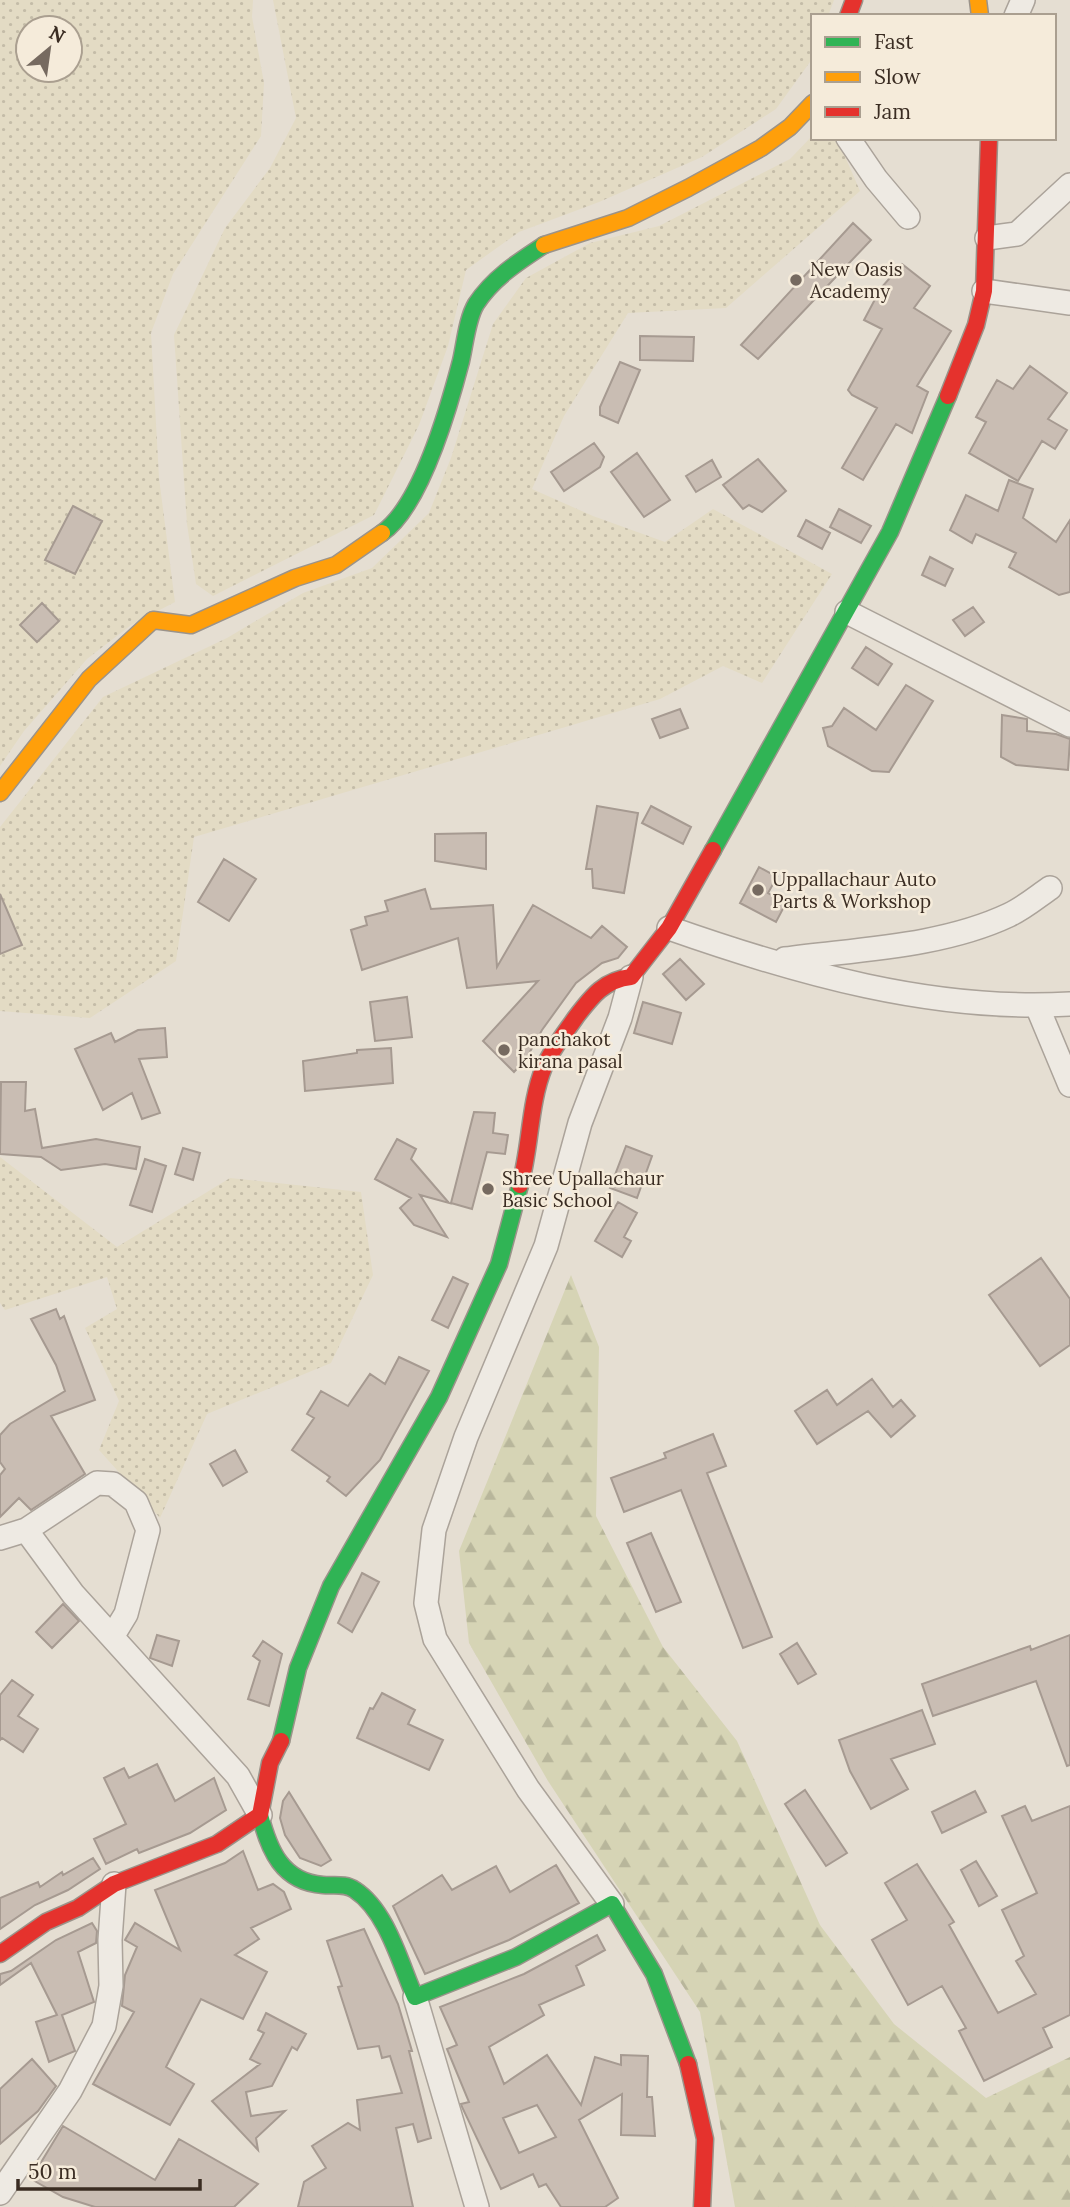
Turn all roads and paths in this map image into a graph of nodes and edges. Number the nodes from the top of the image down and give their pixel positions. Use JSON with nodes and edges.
{"nodes":[{"id":1,"x":811,"y":105,"type":"edge"},
{"id":2,"x":849,"y":140,"type":"edge"},
{"id":3,"x":989,"y":140,"type":"edge"},
{"id":4,"x":1070,"y":185,"type":"edge"},
{"id":5,"x":908,"y":217,"type":"dead end"},
{"id":6,"x":987,"y":238,"type":"junction"},
{"id":7,"x":984,"y":291,"type":"junction"},
{"id":8,"x":1070,"y":303,"type":"edge"},
{"id":9,"x":847,"y":612,"type":"junction"},
{"id":10,"x":1070,"y":725,"type":"edge"},
{"id":11,"x":0,"y":793,"type":"edge"},
{"id":12,"x":1050,"y":888,"type":"dead end"},
{"id":13,"x":669,"y":928,"type":"junction"},
{"id":14,"x":772,"y":961,"type":"junction"},
{"id":15,"x":631,"y":977,"type":"junction"},
{"id":16,"x":1070,"y":1004,"type":"edge"},
{"id":17,"x":1037,"y":1006,"type":"junction"},
{"id":18,"x":1070,"y":1085,"type":"edge"},
{"id":19,"x":26,"y":1530,"type":"junction"},
{"id":20,"x":0,"y":1538,"type":"edge"},
{"id":21,"x":112,"y":1637,"type":"junction"},
{"id":22,"x":260,"y":1815,"type":"junction"},
{"id":23,"x":114,"y":1884,"type":"junction"},
{"id":24,"x":612,"y":1904,"type":"junction"},
{"id":25,"x":0,"y":1954,"type":"edge"},
{"id":26,"x":415,"y":1997,"type":"junction"},
{"id":27,"x":0,"y":2193,"type":"edge"},
{"id":28,"x":477,"y":2207,"type":"edge"},
{"id":29,"x":702,"y":2207,"type":"edge"}],
"edges":[{"from":1,"to":11,"type":"main road"},
{"from":2,"to":5,"type":"street"},
{"from":3,"to":6,"type":"main road"},
{"from":4,"to":6,"type":"street"},
{"from":6,"to":7,"type":"main road"},
{"from":7,"to":8,"type":"street"},
{"from":7,"to":9,"type":"main road"},
{"from":9,"to":10,"type":"street"},
{"from":9,"to":13,"type":"main road"},
{"from":12,"to":14,"type":"street"},
{"from":13,"to":14,"type":"street"},
{"from":13,"to":15,"type":"main road"},
{"from":14,"to":17,"type":"street"},
{"from":15,"to":22,"type":"main road"},
{"from":15,"to":24,"type":"street"},
{"from":16,"to":17,"type":"street"},
{"from":17,"to":18,"type":"street"},
{"from":19,"to":20,"type":"street"},
{"from":19,"to":21,"type":"street"},
{"from":19,"to":21,"type":"street"},
{"from":21,"to":22,"type":"street"},
{"from":22,"to":23,"type":"main road"},
{"from":22,"to":26,"type":"main road"},
{"from":23,"to":25,"type":"main road"},
{"from":23,"to":27,"type":"street"},
{"from":24,"to":26,"type":"main road"},
{"from":24,"to":29,"type":"main road"},
{"from":26,"to":28,"type":"street"}]}
